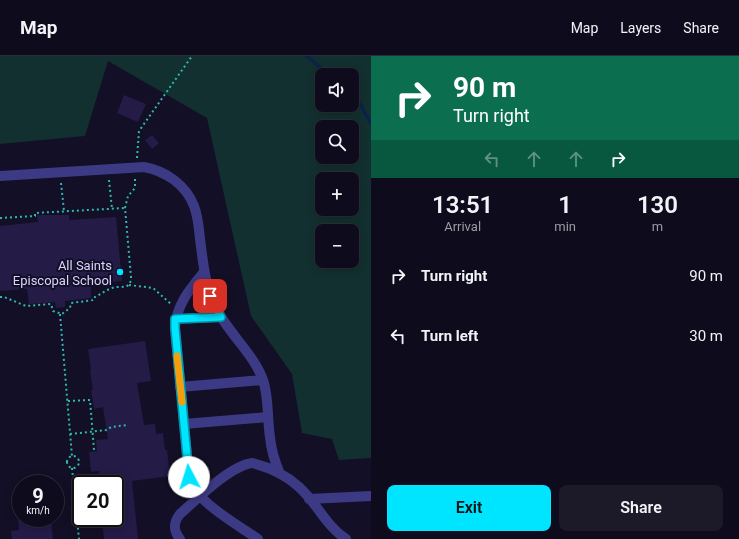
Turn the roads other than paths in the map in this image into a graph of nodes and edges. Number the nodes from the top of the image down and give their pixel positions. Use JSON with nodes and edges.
{"nodes":[{"id":1,"x":0,"y":176,"type":"edge"},
{"id":2,"x":204,"y":272,"type":"junction"},
{"id":3,"x":177,"y":314,"type":"junction"},
{"id":4,"x":221,"y":317,"type":"junction"},
{"id":5,"x":263,"y":380,"type":"junction"},
{"id":6,"x":180,"y":387,"type":"junction"},
{"id":7,"x":268,"y":417,"type":"junction"},
{"id":8,"x":184,"y":424,"type":"junction"},
{"id":9,"x":280,"y":474,"type":"junction"},
{"id":10,"x":200,"y":496,"type":"junction"},
{"id":11,"x":371,"y":496,"type":"edge"},
{"id":12,"x":309,"y":499,"type":"junction"},
{"id":13,"x":332,"y":534,"type":"edge"},
{"id":14,"x":180,"y":539,"type":"edge"},
{"id":15,"x":258,"y":539,"type":"edge"},
{"id":16,"x":346,"y":539,"type":"edge"}],
"edges":[{"from":1,"to":2,"type":"lane"},
{"from":2,"to":3,"type":"lane"},
{"from":2,"to":4,"type":"lane"},
{"from":3,"to":4,"type":"lane"},
{"from":3,"to":6,"type":"lane"},
{"from":4,"to":5,"type":"lane"},
{"from":5,"to":6,"type":"lane"},
{"from":5,"to":7,"type":"lane"},
{"from":6,"to":8,"type":"lane"},
{"from":7,"to":8,"type":"lane"},
{"from":7,"to":9,"type":"lane"},
{"from":8,"to":10,"type":"lane"},
{"from":9,"to":10,"type":"lane"},
{"from":9,"to":12,"type":"lane"},
{"from":10,"to":14,"type":"lane"},
{"from":10,"to":15,"type":"lane"},
{"from":11,"to":12,"type":"lane"},
{"from":12,"to":13,"type":"lane"},
{"from":13,"to":16,"type":"lane"}]}
